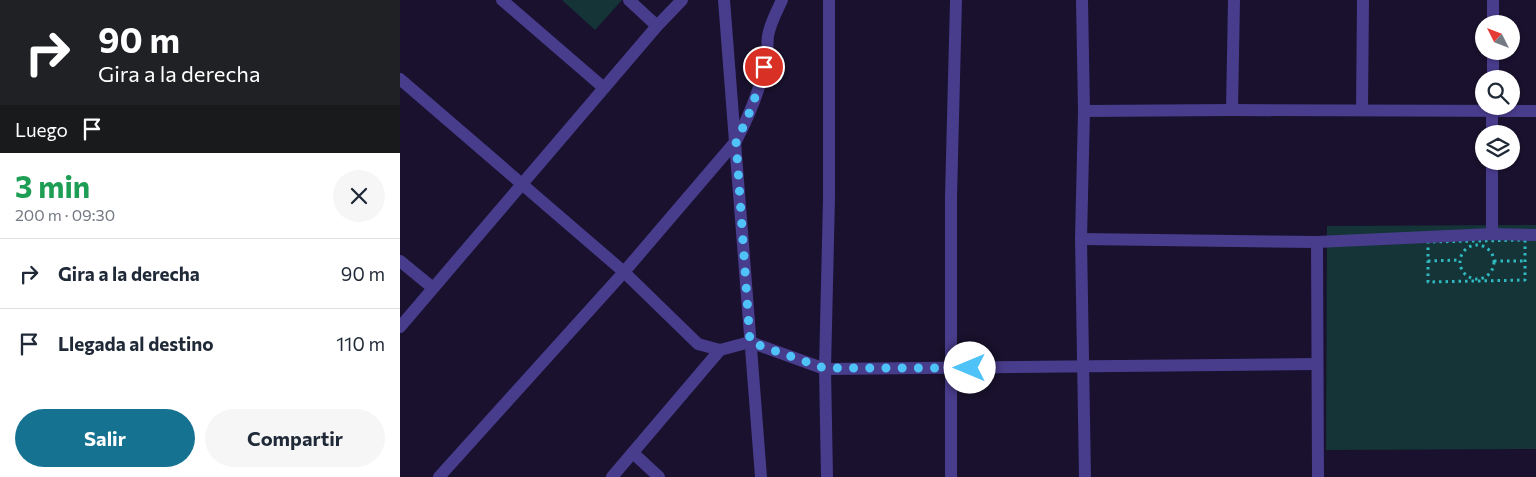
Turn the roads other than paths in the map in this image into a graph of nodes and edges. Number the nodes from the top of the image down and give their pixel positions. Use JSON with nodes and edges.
{"nodes":[{"id":1,"x":502,"y":0,"type":"edge"},
{"id":2,"x":629,"y":0,"type":"edge"},
{"id":3,"x":682,"y":0,"type":"edge"},
{"id":4,"x":724,"y":0,"type":"edge"},
{"id":5,"x":782,"y":0,"type":"edge"},
{"id":6,"x":829,"y":0,"type":"edge"},
{"id":7,"x":956,"y":0,"type":"edge"},
{"id":8,"x":1082,"y":0,"type":"edge"},
{"id":9,"x":1234,"y":0,"type":"edge"},
{"id":10,"x":1363,"y":0,"type":"edge"},
{"id":11,"x":1493,"y":0,"type":"edge"},
{"id":12,"x":1493,"y":15,"type":"edge"},
{"id":13,"x":657,"y":26,"type":"junction"},
{"id":14,"x":400,"y":79,"type":"edge"},
{"id":15,"x":604,"y":88,"type":"junction"},
{"id":16,"x":1475,"y":108,"type":"edge"},
{"id":17,"x":1232,"y":110,"type":"junction"},
{"id":18,"x":1362,"y":110,"type":"junction"},
{"id":19,"x":1520,"y":110,"type":"edge"},
{"id":20,"x":1084,"y":111,"type":"junction"},
{"id":21,"x":1536,"y":111,"type":"edge"},
{"id":22,"x":736,"y":141,"type":"junction"},
{"id":23,"x":1492,"y":170,"type":"edge"},
{"id":24,"x":522,"y":184,"type":"junction"},
{"id":25,"x":1492,"y":234,"type":"junction"},
{"id":26,"x":1536,"y":235,"type":"edge"},
{"id":27,"x":1081,"y":239,"type":"junction"},
{"id":28,"x":1316,"y":242,"type":"junction"},
{"id":29,"x":400,"y":261,"type":"edge"},
{"id":30,"x":624,"y":272,"type":"junction"},
{"id":31,"x":433,"y":288,"type":"junction"},
{"id":32,"x":400,"y":326,"type":"edge"},
{"id":33,"x":750,"y":342,"type":"junction"},
{"id":34,"x":720,"y":350,"type":"junction"},
{"id":35,"x":1317,"y":364,"type":"junction"},
{"id":36,"x":1082,"y":367,"type":"junction"},
{"id":37,"x":824,"y":368,"type":"junction"},
{"id":38,"x":951,"y":368,"type":"junction"},
{"id":39,"x":633,"y":453,"type":"junction"},
{"id":40,"x":439,"y":477,"type":"edge"},
{"id":41,"x":612,"y":477,"type":"edge"},
{"id":42,"x":658,"y":477,"type":"edge"},
{"id":43,"x":760,"y":477,"type":"edge"},
{"id":44,"x":827,"y":477,"type":"edge"},
{"id":45,"x":951,"y":477,"type":"edge"},
{"id":46,"x":1084,"y":477,"type":"edge"},
{"id":47,"x":1318,"y":477,"type":"edge"}],
"edges":[{"from":1,"to":15,"type":"street"},
{"from":2,"to":13,"type":"street"},
{"from":3,"to":13,"type":"street"},
{"from":4,"to":22,"type":"street"},
{"from":5,"to":22,"type":"street"},
{"from":6,"to":37,"type":"street"},
{"from":7,"to":38,"type":"street"},
{"from":8,"to":20,"type":"street"},
{"from":9,"to":17,"type":"street"},
{"from":10,"to":18,"type":"street"},
{"from":11,"to":12,"type":"street"},
{"from":13,"to":15,"type":"street"},
{"from":14,"to":24,"type":"street"},
{"from":15,"to":24,"type":"street"},
{"from":16,"to":18,"type":"street"},
{"from":17,"to":18,"type":"street"},
{"from":17,"to":20,"type":"street"},
{"from":19,"to":21,"type":"street"},
{"from":20,"to":27,"type":"street"},
{"from":22,"to":30,"type":"street"},
{"from":22,"to":33,"type":"street"},
{"from":23,"to":25,"type":"street"},
{"from":24,"to":30,"type":"street"},
{"from":24,"to":31,"type":"street"},
{"from":25,"to":26,"type":"street"},
{"from":25,"to":28,"type":"street"},
{"from":27,"to":28,"type":"street"},
{"from":27,"to":36,"type":"street"},
{"from":28,"to":35,"type":"street"},
{"from":29,"to":31,"type":"street"},
{"from":30,"to":34,"type":"street"},
{"from":30,"to":40,"type":"street"},
{"from":31,"to":32,"type":"street"},
{"from":33,"to":34,"type":"street"},
{"from":33,"to":37,"type":"street"},
{"from":33,"to":43,"type":"street"},
{"from":34,"to":39,"type":"street"},
{"from":35,"to":36,"type":"street"},
{"from":35,"to":47,"type":"street"},
{"from":36,"to":38,"type":"street"},
{"from":36,"to":46,"type":"street"},
{"from":37,"to":38,"type":"street"},
{"from":37,"to":44,"type":"street"},
{"from":38,"to":45,"type":"street"},
{"from":39,"to":41,"type":"street"},
{"from":39,"to":42,"type":"street"}]}
